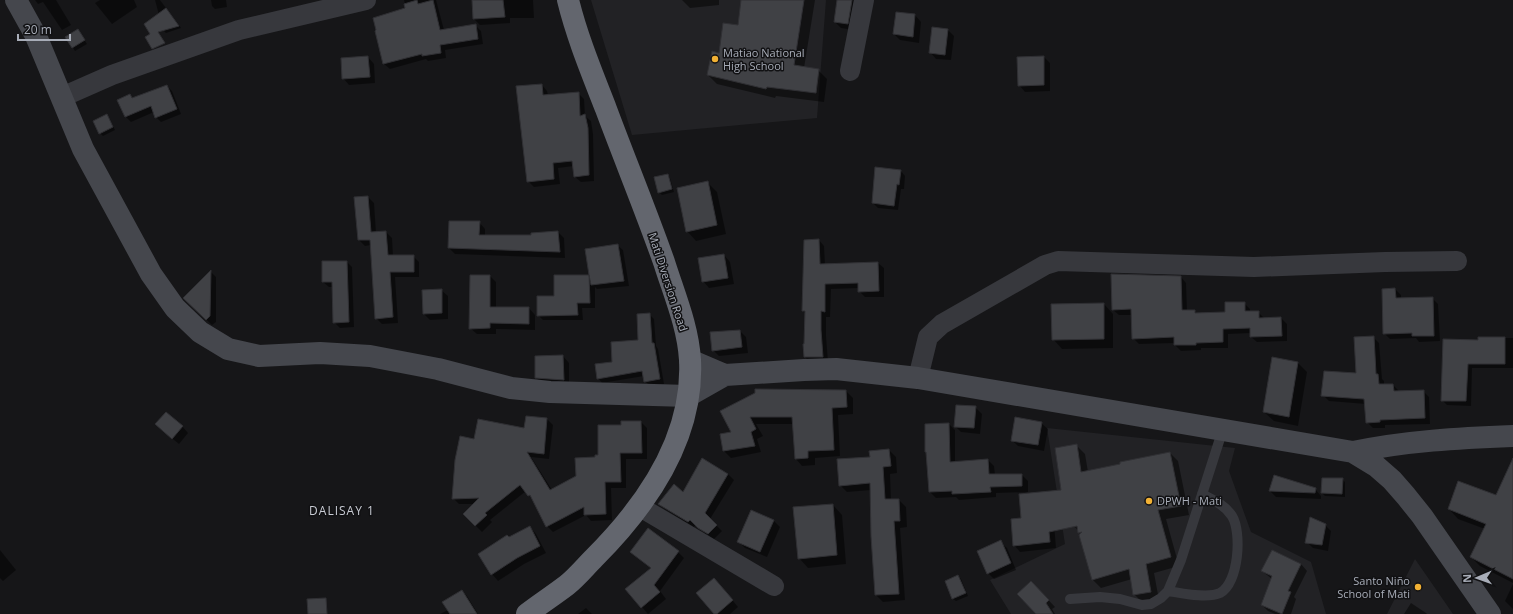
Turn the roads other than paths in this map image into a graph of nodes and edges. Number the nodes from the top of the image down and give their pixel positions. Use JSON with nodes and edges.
{"nodes":[{"id":1,"x":16,"y":0,"type":"edge"},
{"id":2,"x":366,"y":0,"type":"edge"},
{"id":3,"x":568,"y":0,"type":"edge"},
{"id":4,"x":864,"y":0,"type":"edge"},
{"id":5,"x":850,"y":71,"type":"dead end"},
{"id":6,"x":62,"y":97,"type":"junction"},
{"id":7,"x":1457,"y":261,"type":"dead end"},
{"id":8,"x":690,"y":360,"type":"junction"},
{"id":9,"x":725,"y":375,"type":"junction"},
{"id":10,"x":918,"y":378,"type":"junction"},
{"id":11,"x":688,"y":396,"type":"junction"},
{"id":12,"x":1223,"y":429,"type":"junction"},
{"id":13,"x":1513,"y":436,"type":"edge"},
{"id":14,"x":1353,"y":452,"type":"junction"},
{"id":15,"x":1202,"y":494,"type":"junction"},
{"id":16,"x":640,"y":507,"type":"junction"},
{"id":17,"x":774,"y":586,"type":"dead end"},
{"id":18,"x":1168,"y":591,"type":"junction"},
{"id":19,"x":1070,"y":599,"type":"dead end"},
{"id":20,"x":527,"y":614,"type":"edge"},
{"id":21,"x":1490,"y":614,"type":"edge"}],
"edges":[{"from":1,"to":6,"type":"street"},
{"from":2,"to":6,"type":"street"},
{"from":3,"to":8,"type":"highway","name":"Mati Diversion Road"},
{"from":4,"to":5,"type":"street"},
{"from":6,"to":11,"type":"street"},
{"from":7,"to":10,"type":"street"},
{"from":8,"to":9,"type":"street"},
{"from":8,"to":11,"type":"highway","name":"Mati Diversion Road"},
{"from":9,"to":10,"type":"street"},
{"from":9,"to":11,"type":"street"},
{"from":10,"to":12,"type":"street"},
{"from":11,"to":16,"type":"highway","name":"Mati Diversion Road"},
{"from":12,"to":14,"type":"street"},
{"from":12,"to":15,"type":"lane"},
{"from":13,"to":14,"type":"street"},
{"from":14,"to":21,"type":"street"},
{"from":15,"to":18,"type":"lane"},
{"from":15,"to":18,"type":"lane"},
{"from":16,"to":17,"type":"street"},
{"from":16,"to":20,"type":"highway","name":"Mati Diversion Road"},
{"from":18,"to":19,"type":"lane"}]}
